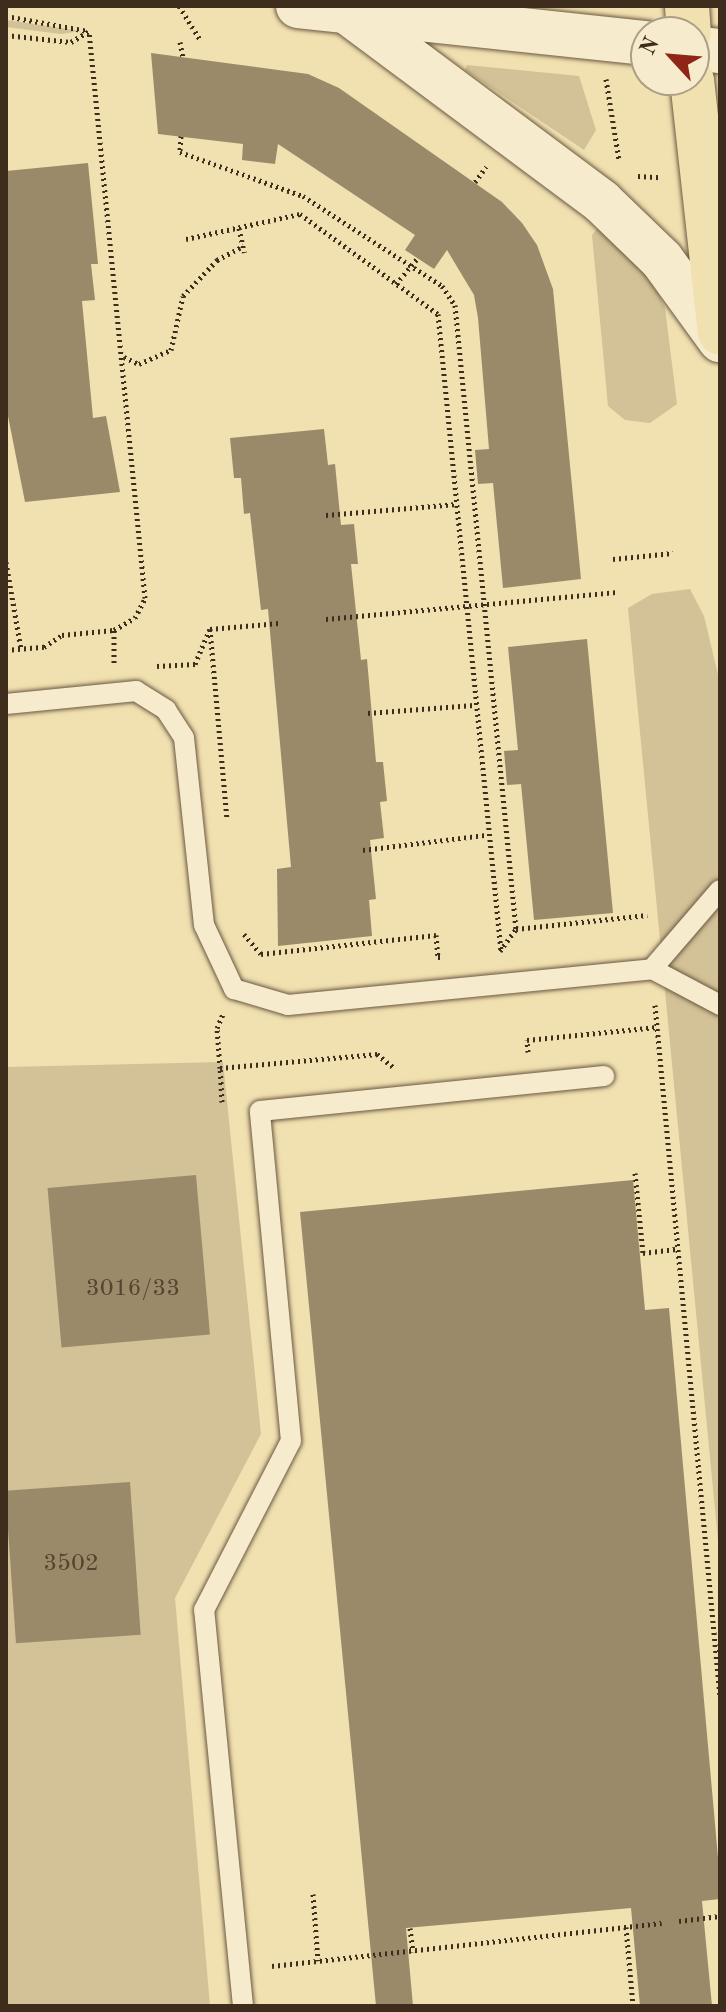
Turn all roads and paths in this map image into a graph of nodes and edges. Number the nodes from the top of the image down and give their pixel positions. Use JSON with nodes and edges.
{"nodes":[{"id":1,"x":179,"y":6,"type":"edge"},
{"id":2,"x":298,"y":6,"type":"edge"},
{"id":3,"x":346,"y":11,"type":"junction"},
{"id":4,"x":6,"y":16,"type":"edge"},
{"id":5,"x":89,"y":31,"type":"junction"},
{"id":6,"x":6,"y":35,"type":"edge"},
{"id":7,"x":201,"y":41,"type":"dead end"},
{"id":8,"x":630,"y":41,"type":"edge"},
{"id":9,"x":180,"y":42,"type":"dead end"},
{"id":10,"x":183,"y":57,"type":"dead end"},
{"id":11,"x":606,"y":78,"type":"dead end"},
{"id":12,"x":694,"y":96,"type":"edge"},
{"id":13,"x":181,"y":136,"type":"dead end"},
{"id":14,"x":491,"y":160,"type":"dead end"},
{"id":15,"x":622,"y":175,"type":"dead end"},
{"id":16,"x":475,"y":182,"type":"dead end"},
{"id":17,"x":239,"y":228,"type":"junction"},
{"id":18,"x":186,"y":239,"type":"dead end"},
{"id":19,"x":418,"y":258,"type":"dead end"},
{"id":20,"x":412,"y":266,"type":"junction"},
{"id":21,"x":396,"y":284,"type":"junction"},
{"id":22,"x":720,"y":332,"type":"edge"},
{"id":23,"x":720,"y":340,"type":"edge"},
{"id":24,"x":123,"y":356,"type":"junction"},
{"id":25,"x":457,"y":504,"type":"junction"},
{"id":26,"x":326,"y":515,"type":"dead end"},
{"id":27,"x":673,"y":553,"type":"dead end"},
{"id":28,"x":613,"y":559,"type":"dead end"},
{"id":29,"x":6,"y":562,"type":"edge"},
{"id":30,"x":616,"y":592,"type":"dead end"},
{"id":31,"x":484,"y":606,"type":"junction"},
{"id":32,"x":466,"y":608,"type":"junction"},
{"id":33,"x":326,"y":619,"type":"dead end"},
{"id":34,"x":279,"y":623,"type":"dead end"},
{"id":35,"x":210,"y":629,"type":"junction"},
{"id":36,"x":21,"y":649,"type":"junction"},
{"id":37,"x":6,"y":650,"type":"edge"},
{"id":38,"x":195,"y":664,"type":"dead end"},
{"id":39,"x":6,"y":704,"type":"edge"},
{"id":40,"x":474,"y":705,"type":"junction"},
{"id":41,"x":368,"y":713,"type":"dead end"},
{"id":42,"x":228,"y":831,"type":"dead end"},
{"id":43,"x":486,"y":835,"type":"junction"},
{"id":44,"x":363,"y":850,"type":"dead end"},
{"id":45,"x":720,"y":890,"type":"edge"},
{"id":46,"x":647,"y":915,"type":"dead end"},
{"id":47,"x":236,"y":924,"type":"dead end"},
{"id":48,"x":516,"y":929,"type":"junction"},
{"id":49,"x":501,"y":951,"type":"junction"},
{"id":50,"x":490,"y":952,"type":"dead end"},
{"id":51,"x":452,"y":956,"type":"dead end"},
{"id":52,"x":652,"y":969,"type":"junction"},
{"id":53,"x":234,"y":989,"type":"junction"},
{"id":54,"x":654,"y":997,"type":"dead end"},
{"id":55,"x":720,"y":1005,"type":"edge"},
{"id":56,"x":657,"y":1027,"type":"junction"},
{"id":57,"x":530,"y":1066,"type":"dead end"},
{"id":58,"x":220,"y":1068,"type":"junction"},
{"id":59,"x":396,"y":1070,"type":"dead end"},
{"id":60,"x":604,"y":1076,"type":"dead end"},
{"id":61,"x":222,"y":1102,"type":"dead end"},
{"id":62,"x":635,"y":1173,"type":"dead end"},
{"id":63,"x":678,"y":1249,"type":"junction"},
{"id":64,"x":720,"y":1696,"type":"edge"},
{"id":65,"x":313,"y":1894,"type":"dead end"},
{"id":66,"x":720,"y":1916,"type":"edge"},
{"id":67,"x":679,"y":1921,"type":"dead end"},
{"id":68,"x":662,"y":1923,"type":"dead end"},
{"id":69,"x":626,"y":1927,"type":"junction"},
{"id":70,"x":410,"y":1928,"type":"dead end"},
{"id":71,"x":413,"y":1952,"type":"junction"},
{"id":72,"x":318,"y":1961,"type":"junction"},
{"id":73,"x":272,"y":1966,"type":"dead end"},
{"id":74,"x":243,"y":2006,"type":"edge"},
{"id":75,"x":633,"y":2006,"type":"edge"}],
"edges":[{"from":1,"to":7,"type":"path"},
{"from":2,"to":3,"type":"main road"},
{"from":3,"to":8,"type":"main road"},
{"from":3,"to":23,"type":"main road"},
{"from":4,"to":5,"type":"path"},
{"from":5,"to":6,"type":"path"},
{"from":5,"to":24,"type":"path"},
{"from":9,"to":10,"type":"path"},
{"from":11,"to":15,"type":"path"},
{"from":12,"to":22,"type":"main road"},
{"from":13,"to":20,"type":"path"},
{"from":14,"to":16,"type":"path"},
{"from":17,"to":18,"type":"path"},
{"from":17,"to":21,"type":"path"},
{"from":17,"to":24,"type":"path"},
{"from":19,"to":20,"type":"path"},
{"from":20,"to":21,"type":"path"},
{"from":20,"to":31,"type":"path"},
{"from":21,"to":25,"type":"path"},
{"from":24,"to":36,"type":"path"},
{"from":25,"to":26,"type":"path"},
{"from":25,"to":32,"type":"path"},
{"from":27,"to":28,"type":"path"},
{"from":29,"to":36,"type":"path"},
{"from":30,"to":31,"type":"path"},
{"from":31,"to":32,"type":"path"},
{"from":31,"to":48,"type":"path"},
{"from":32,"to":33,"type":"path"},
{"from":32,"to":40,"type":"path"},
{"from":34,"to":35,"type":"path"},
{"from":35,"to":38,"type":"path"},
{"from":35,"to":42,"type":"path"},
{"from":36,"to":37,"type":"path"},
{"from":39,"to":53,"type":"lane"},
{"from":40,"to":41,"type":"path"},
{"from":40,"to":43,"type":"path"},
{"from":43,"to":44,"type":"path"},
{"from":43,"to":49,"type":"path"},
{"from":45,"to":52,"type":"lane"},
{"from":46,"to":48,"type":"path"},
{"from":47,"to":51,"type":"path"},
{"from":48,"to":49,"type":"path"},
{"from":49,"to":50,"type":"path"},
{"from":52,"to":53,"type":"lane"},
{"from":52,"to":55,"type":"lane"},
{"from":53,"to":58,"type":"path"},
{"from":54,"to":56,"type":"path"},
{"from":56,"to":57,"type":"path"},
{"from":56,"to":63,"type":"path"},
{"from":58,"to":59,"type":"path"},
{"from":58,"to":61,"type":"path"},
{"from":60,"to":74,"type":"lane"},
{"from":62,"to":63,"type":"path"},
{"from":63,"to":64,"type":"path"},
{"from":65,"to":72,"type":"path"},
{"from":66,"to":67,"type":"path"},
{"from":68,"to":69,"type":"path"},
{"from":69,"to":71,"type":"path"},
{"from":69,"to":75,"type":"path"},
{"from":70,"to":71,"type":"path"},
{"from":71,"to":72,"type":"path"},
{"from":72,"to":73,"type":"path"}]}
